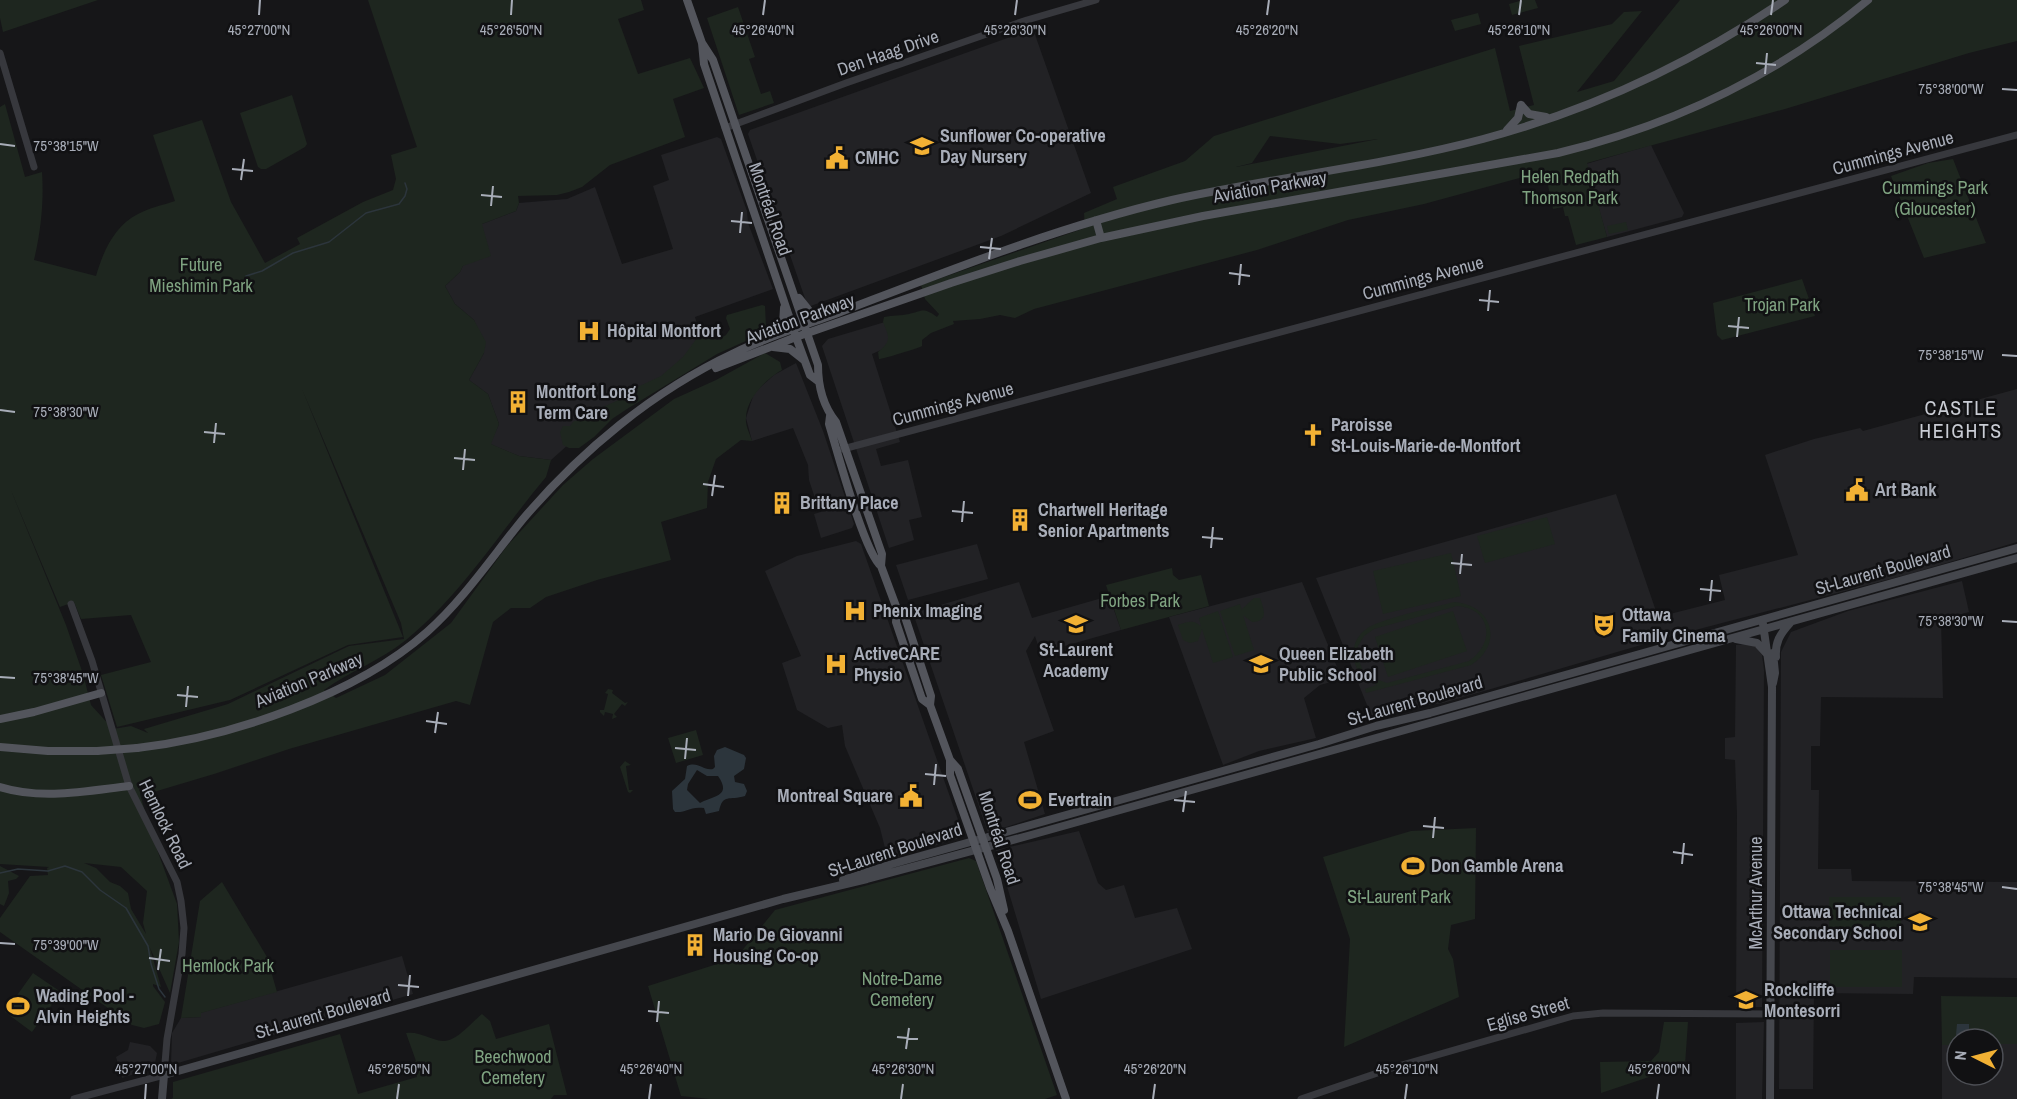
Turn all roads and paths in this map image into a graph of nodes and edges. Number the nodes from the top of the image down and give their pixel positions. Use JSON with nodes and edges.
{"nodes":[{"id":1,"x":687,"y":0,"type":"edge"},
{"id":2,"x":1096,"y":0,"type":"edge"},
{"id":3,"x":1785,"y":0,"type":"edge"},
{"id":4,"x":1868,"y":0,"type":"edge"},
{"id":5,"x":702,"y":43,"type":"junction"},
{"id":6,"x":0,"y":53,"type":"edge"},
{"id":7,"x":1556,"y":117,"type":"junction"},
{"id":8,"x":735,"y":125,"type":"junction"},
{"id":9,"x":725,"y":128,"type":"junction"},
{"id":10,"x":1501,"y":134,"type":"junction"},
{"id":11,"x":2017,"y":135,"type":"edge"},
{"id":12,"x":34,"y":167,"type":"dead end"},
{"id":13,"x":1096,"y":220,"type":"junction"},
{"id":14,"x":1101,"y":238,"type":"junction"},
{"id":15,"x":789,"y":279,"type":"junction"},
{"id":16,"x":783,"y":299,"type":"junction"},
{"id":17,"x":839,"y":312,"type":"junction"},
{"id":18,"x":832,"y":325,"type":"junction"},
{"id":19,"x":806,"y":329,"type":"junction"},
{"id":20,"x":795,"y":333,"type":"junction"},
{"id":21,"x":773,"y":337,"type":"junction"},
{"id":22,"x":770,"y":347,"type":"junction"},
{"id":23,"x":816,"y":358,"type":"junction"},
{"id":24,"x":804,"y":360,"type":"junction"},
{"id":25,"x":818,"y":381,"type":"junction"},
{"id":26,"x":665,"y":393,"type":"junction"},
{"id":27,"x":841,"y":450,"type":"junction"},
{"id":28,"x":2017,"y":548,"type":"edge"},
{"id":29,"x":2017,"y":558,"type":"edge"},
{"id":30,"x":71,"y":604,"type":"dead end"},
{"id":31,"x":1763,"y":619,"type":"junction"},
{"id":32,"x":1791,"y":622,"type":"junction"},
{"id":33,"x":1766,"y":628,"type":"junction"},
{"id":34,"x":1732,"y":639,"type":"junction"},
{"id":35,"x":1768,"y":656,"type":"junction"},
{"id":36,"x":1774,"y":664,"type":"junction"},
{"id":37,"x":1772,"y":687,"type":"junction"},
{"id":38,"x":101,"y":693,"type":"junction"},
{"id":39,"x":0,"y":719,"type":"edge"},
{"id":40,"x":0,"y":747,"type":"edge"},
{"id":41,"x":129,"y":786,"type":"junction"},
{"id":42,"x":0,"y":787,"type":"edge"},
{"id":43,"x":980,"y":843,"type":"junction"},
{"id":44,"x":1771,"y":1014,"type":"junction"},
{"id":45,"x":164,"y":1075,"type":"junction"},
{"id":46,"x":74,"y":1099,"type":"edge"},
{"id":47,"x":162,"y":1099,"type":"edge"},
{"id":48,"x":1066,"y":1099,"type":"edge"},
{"id":49,"x":1301,"y":1099,"type":"edge"},
{"id":50,"x":1770,"y":1099,"type":"edge"}],
"edges":[{"from":1,"to":5,"type":"main road","name":"Montréal Road"},
{"from":2,"to":8,"type":"street","name":"Den Haag Drive"},
{"from":3,"to":7,"type":"main road","name":"Aviation Parkway"},
{"from":4,"to":14,"type":"main road","name":"Aviation Parkway"},
{"from":5,"to":8,"type":"main road","name":"Montréal Road"},
{"from":5,"to":9,"type":"main road","name":"Montréal Road"},
{"from":6,"to":12,"type":"street"},
{"from":7,"to":10,"type":"main road","name":"Aviation Parkway"},
{"from":7,"to":10,"type":"main road"},
{"from":8,"to":9,"type":"street","name":"Den Haag Drive"},
{"from":8,"to":15,"type":"main road","name":"Montréal Road"},
{"from":9,"to":16,"type":"main road","name":"Montréal Road"},
{"from":10,"to":13,"type":"main road","name":"Aviation Parkway"},
{"from":11,"to":27,"type":"street","name":"Cummings Avenue"},
{"from":13,"to":14,"type":"main road"},
{"from":13,"to":17,"type":"main road","name":"Aviation Parkway"},
{"from":14,"to":18,"type":"main road","name":"Aviation Parkway"},
{"from":15,"to":17,"type":"main road"},
{"from":15,"to":19,"type":"main road","name":"Montréal Road"},
{"from":16,"to":20,"type":"main road","name":"Montréal Road"},
{"from":16,"to":21,"type":"main road"},
{"from":17,"to":19,"type":"main road","name":"Aviation Parkway"},
{"from":18,"to":19,"type":"main road","name":"Aviation Parkway"},
{"from":18,"to":23,"type":"main road"},
{"from":19,"to":20,"type":"main road","name":"Aviation Parkway"},
{"from":19,"to":23,"type":"main road","name":"Montréal Road"},
{"from":20,"to":21,"type":"main road","name":"Aviation Parkway"},
{"from":20,"to":22,"type":"main road","name":"Aviation Parkway"},
{"from":20,"to":24,"type":"main road","name":"Montréal Road"},
{"from":21,"to":26,"type":"main road","name":"Aviation Parkway"},
{"from":22,"to":24,"type":"main road"},
{"from":22,"to":26,"type":"main road","name":"Aviation Parkway"},
{"from":23,"to":25,"type":"main road","name":"Montréal Road"},
{"from":24,"to":25,"type":"main road","name":"Montréal Road"},
{"from":25,"to":27,"type":"main road","name":"Montréal Road"},
{"from":26,"to":40,"type":"main road","name":"Aviation Parkway","bridge":true},
{"from":27,"to":43,"type":"main road","name":"Montréal Road"},
{"from":28,"to":31,"type":"main road","name":"St-Laurent Boulevard"},
{"from":29,"to":32,"type":"main road","name":"St-Laurent Boulevard"},
{"from":30,"to":38,"type":"street","name":"Hemlock Road"},
{"from":31,"to":33,"type":"main road","name":"McArthur Avenue"},
{"from":31,"to":43,"type":"main road","name":"St-Laurent Boulevard"},
{"from":32,"to":33,"type":"main road","name":"St-Laurent Boulevard"},
{"from":32,"to":36,"type":"main road"},
{"from":33,"to":34,"type":"main road","name":"St-Laurent Boulevard"},
{"from":33,"to":35,"type":"main road","name":"McArthur Avenue"},
{"from":33,"to":36,"type":"main road","name":"McArthur Avenue"},
{"from":34,"to":35,"type":"main road"},
{"from":34,"to":43,"type":"main road","name":"St-Laurent Boulevard"},
{"from":35,"to":37,"type":"main road","name":"McArthur Avenue"},
{"from":36,"to":37,"type":"main road","name":"McArthur Avenue"},
{"from":37,"to":44,"type":"main road","name":"McArthur Avenue"},
{"from":38,"to":39,"type":"main road"},
{"from":38,"to":41,"type":"street","name":"Hemlock Road"},
{"from":41,"to":42,"type":"main road"},
{"from":41,"to":45,"type":"street","name":"Hemlock Road"},
{"from":43,"to":45,"type":"main road","name":"St-Laurent Boulevard"},
{"from":43,"to":48,"type":"main road","name":"Montréal Road"},
{"from":44,"to":49,"type":"street","name":"Eglise Street"},
{"from":44,"to":50,"type":"main road","name":"McArthur Avenue"},
{"from":45,"to":46,"type":"street","name":"St-Laurent Boulevard"},
{"from":45,"to":47,"type":"main road","name":"Hemlock Road"}]}
